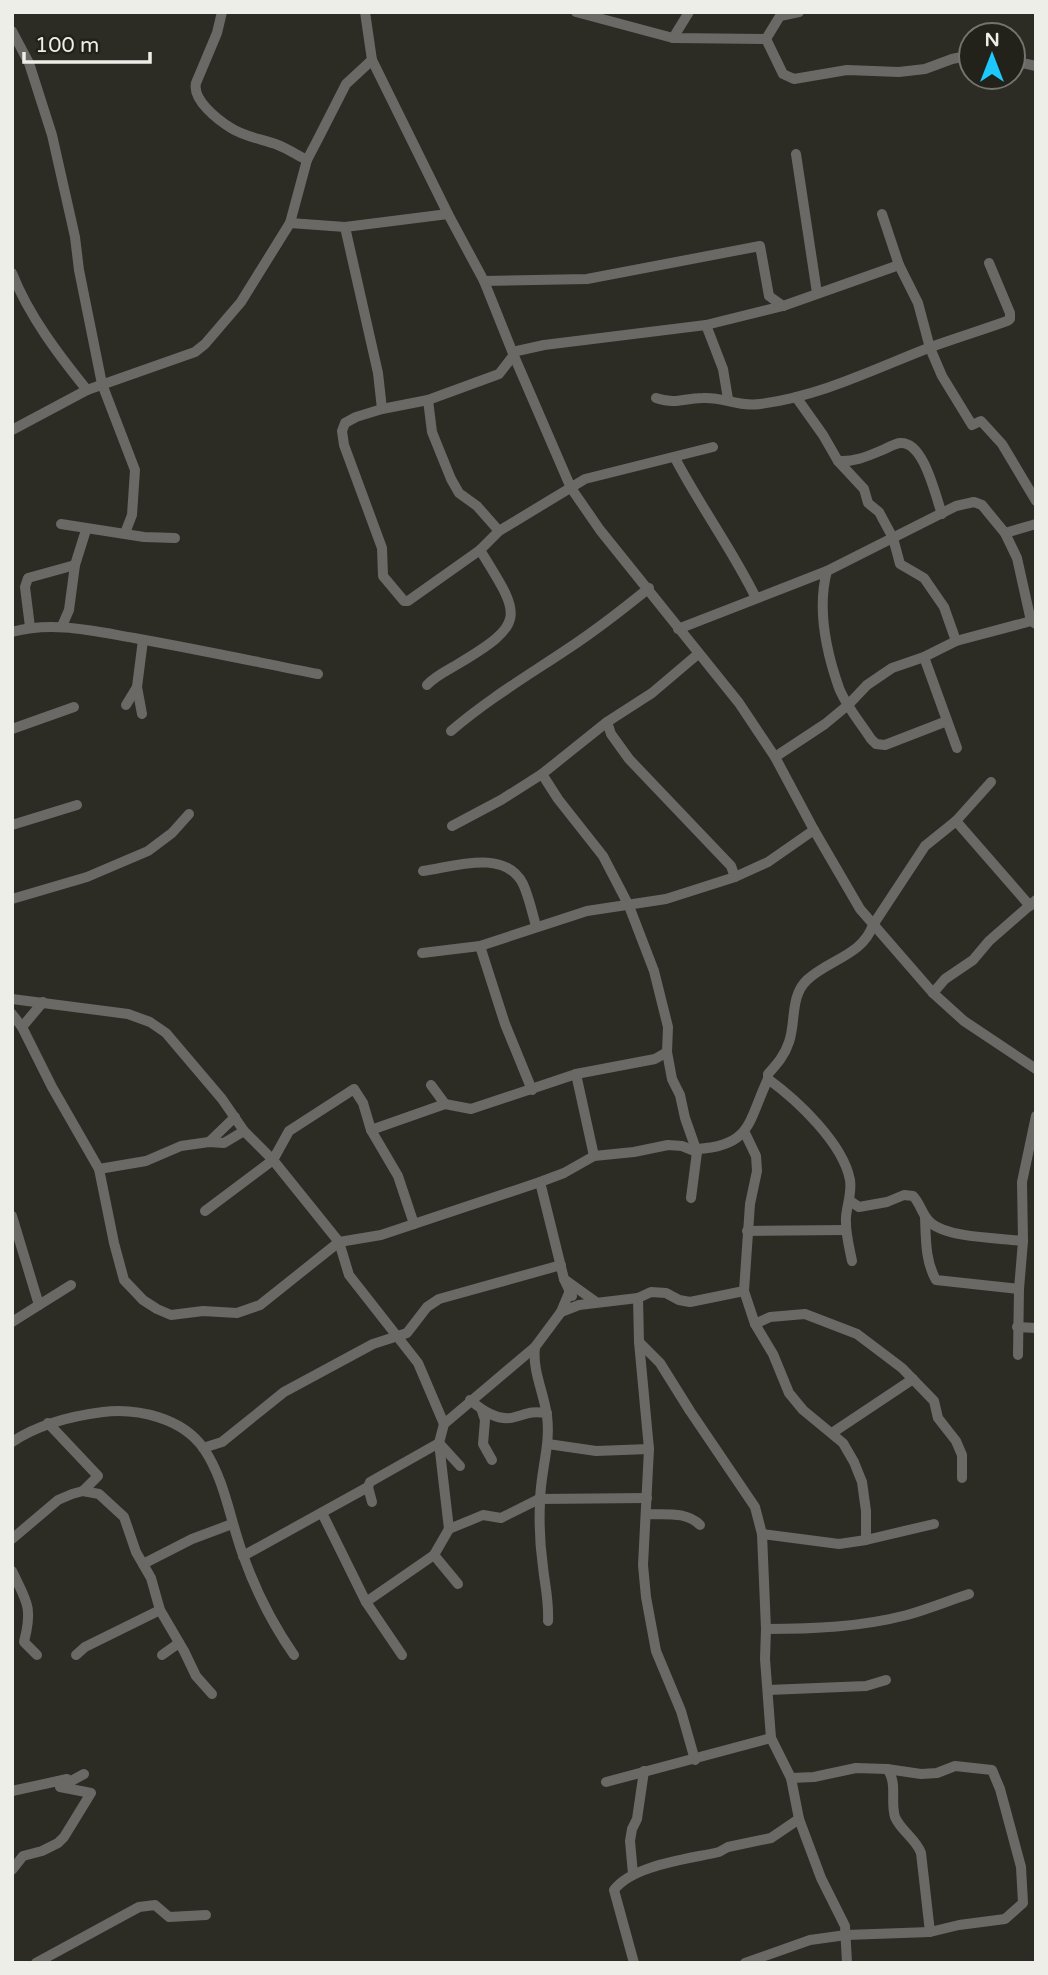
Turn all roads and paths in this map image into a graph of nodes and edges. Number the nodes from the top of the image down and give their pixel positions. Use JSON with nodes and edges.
{"nodes":[{"id":1,"x":222,"y":12,"type":"edge"},
{"id":2,"x":365,"y":12,"type":"edge"},
{"id":3,"x":576,"y":12,"type":"edge"},
{"id":4,"x":689,"y":12,"type":"edge"},
{"id":5,"x":799,"y":12,"type":"edge"},
{"id":6,"x":593,"y":14,"type":"edge"},
{"id":7,"x":779,"y":14,"type":"edge"},
{"id":8,"x":12,"y":31,"type":"edge"},
{"id":9,"x":673,"y":38,"type":"junction"},
{"id":10,"x":765,"y":39,"type":"junction"},
{"id":11,"x":957,"y":58,"type":"edge"},
{"id":12,"x":372,"y":60,"type":"junction"},
{"id":13,"x":796,"y":154,"type":"dead end"},
{"id":14,"x":307,"y":160,"type":"junction"},
{"id":15,"x":447,"y":214,"type":"junction"},
{"id":16,"x":882,"y":214,"type":"dead end"},
{"id":17,"x":290,"y":223,"type":"junction"},
{"id":18,"x":345,"y":227,"type":"junction"},
{"id":19,"x":989,"y":263,"type":"dead end"},
{"id":20,"x":899,"y":265,"type":"junction"},
{"id":21,"x":12,"y":273,"type":"edge"},
{"id":22,"x":484,"y":281,"type":"junction"},
{"id":23,"x":817,"y":293,"type":"junction"},
{"id":24,"x":783,"y":306,"type":"junction"},
{"id":25,"x":706,"y":325,"type":"junction"},
{"id":26,"x":930,"y":348,"type":"junction"},
{"id":27,"x":513,"y":356,"type":"junction"},
{"id":28,"x":102,"y":384,"type":"junction"},
{"id":29,"x":87,"y":390,"type":"junction"},
{"id":30,"x":796,"y":397,"type":"junction"},
{"id":31,"x":656,"y":398,"type":"dead end"},
{"id":32,"x":728,"y":399,"type":"junction"},
{"id":33,"x":428,"y":400,"type":"junction"},
{"id":34,"x":382,"y":409,"type":"junction"},
{"id":35,"x":12,"y":430,"type":"edge"},
{"id":36,"x":713,"y":447,"type":"dead end"},
{"id":37,"x":675,"y":457,"type":"junction"},
{"id":38,"x":838,"y":461,"type":"junction"},
{"id":39,"x":571,"y":488,"type":"junction"},
{"id":40,"x":1036,"y":501,"type":"edge"},
{"id":41,"x":942,"y":514,"type":"junction"},
{"id":42,"x":61,"y":524,"type":"dead end"},
{"id":43,"x":1036,"y":524,"type":"edge"},
{"id":44,"x":86,"y":530,"type":"junction"},
{"id":45,"x":499,"y":531,"type":"junction"},
{"id":46,"x":125,"y":533,"type":"junction"},
{"id":47,"x":1004,"y":533,"type":"junction"},
{"id":48,"x":175,"y":538,"type":"dead end"},
{"id":49,"x":893,"y":538,"type":"junction"},
{"id":50,"x":480,"y":550,"type":"junction"},
{"id":51,"x":75,"y":565,"type":"junction"},
{"id":52,"x":827,"y":570,"type":"junction"},
{"id":53,"x":649,"y":588,"type":"junction"},
{"id":54,"x":756,"y":598,"type":"junction"},
{"id":55,"x":1034,"y":621,"type":"edge"},
{"id":56,"x":62,"y":626,"type":"junction"},
{"id":57,"x":30,"y":627,"type":"junction"},
{"id":58,"x":678,"y":629,"type":"junction"},
{"id":59,"x":12,"y":632,"type":"edge"},
{"id":60,"x":143,"y":640,"type":"junction"},
{"id":61,"x":956,"y":641,"type":"junction"},
{"id":62,"x":698,"y":654,"type":"junction"},
{"id":63,"x":924,"y":657,"type":"junction"},
{"id":64,"x":318,"y":674,"type":"dead end"},
{"id":65,"x":426,"y":685,"type":"dead end"},
{"id":66,"x":138,"y":687,"type":"junction"},
{"id":67,"x":126,"y":705,"type":"dead end"},
{"id":68,"x":848,"y":705,"type":"junction"},
{"id":69,"x":74,"y":707,"type":"dead end"},
{"id":70,"x":142,"y":715,"type":"dead end"},
{"id":71,"x":607,"y":722,"type":"junction"},
{"id":72,"x":947,"y":722,"type":"junction"},
{"id":73,"x":12,"y":729,"type":"edge"},
{"id":74,"x":451,"y":731,"type":"dead end"},
{"id":75,"x":957,"y":748,"type":"dead end"},
{"id":76,"x":775,"y":757,"type":"junction"},
{"id":77,"x":542,"y":774,"type":"junction"},
{"id":78,"x":991,"y":782,"type":"dead end"},
{"id":79,"x":77,"y":805,"type":"dead end"},
{"id":80,"x":189,"y":814,"type":"dead end"},
{"id":81,"x":956,"y":821,"type":"junction"},
{"id":82,"x":12,"y":825,"type":"edge"},
{"id":83,"x":452,"y":827,"type":"dead end"},
{"id":84,"x":814,"y":830,"type":"junction"},
{"id":85,"x":423,"y":871,"type":"dead end"},
{"id":86,"x":735,"y":877,"type":"junction"},
{"id":87,"x":12,"y":899,"type":"edge"},
{"id":88,"x":1033,"y":903,"type":"edge"},
{"id":89,"x":629,"y":906,"type":"junction"},
{"id":90,"x":873,"y":925,"type":"junction"},
{"id":91,"x":536,"y":926,"type":"junction"},
{"id":92,"x":480,"y":946,"type":"junction"},
{"id":93,"x":422,"y":953,"type":"dead end"},
{"id":94,"x":933,"y":993,"type":"junction"},
{"id":95,"x":12,"y":999,"type":"edge"},
{"id":96,"x":43,"y":1002,"type":"junction"},
{"id":97,"x":12,"y":1014,"type":"edge"},
{"id":98,"x":22,"y":1027,"type":"junction"},
{"id":99,"x":667,"y":1052,"type":"junction"},
{"id":100,"x":1036,"y":1069,"type":"edge"},
{"id":101,"x":576,"y":1074,"type":"junction"},
{"id":102,"x":768,"y":1079,"type":"junction"},
{"id":103,"x":431,"y":1085,"type":"dead end"},
{"id":104,"x":532,"y":1090,"type":"junction"},
{"id":105,"x":445,"y":1104,"type":"junction"},
{"id":106,"x":1036,"y":1116,"type":"edge"},
{"id":107,"x":234,"y":1117,"type":"junction"},
{"id":108,"x":371,"y":1130,"type":"junction"},
{"id":109,"x":244,"y":1131,"type":"junction"},
{"id":110,"x":745,"y":1133,"type":"junction"},
{"id":111,"x":209,"y":1142,"type":"junction"},
{"id":112,"x":697,"y":1152,"type":"junction"},
{"id":113,"x":594,"y":1156,"type":"junction"},
{"id":114,"x":273,"y":1160,"type":"junction"},
{"id":115,"x":99,"y":1168,"type":"junction"},
{"id":116,"x":540,"y":1182,"type":"junction"},
{"id":117,"x":691,"y":1198,"type":"dead end"},
{"id":118,"x":850,"y":1201,"type":"junction"},
{"id":119,"x":205,"y":1211,"type":"dead end"},
{"id":120,"x":12,"y":1216,"type":"edge"},
{"id":121,"x":925,"y":1217,"type":"junction"},
{"id":122,"x":414,"y":1224,"type":"junction"},
{"id":123,"x":846,"y":1230,"type":"junction"},
{"id":124,"x":747,"y":1231,"type":"junction"},
{"id":125,"x":1023,"y":1241,"type":"junction"},
{"id":126,"x":339,"y":1242,"type":"junction"},
{"id":127,"x":852,"y":1261,"type":"dead end"},
{"id":128,"x":561,"y":1265,"type":"junction"},
{"id":129,"x":564,"y":1279,"type":"junction"},
{"id":130,"x":71,"y":1285,"type":"dead end"},
{"id":131,"x":1019,"y":1289,"type":"junction"},
{"id":132,"x":744,"y":1291,"type":"junction"},
{"id":133,"x":569,"y":1293,"type":"junction"},
{"id":134,"x":638,"y":1298,"type":"junction"},
{"id":135,"x":596,"y":1302,"type":"junction"},
{"id":136,"x":39,"y":1305,"type":"junction"},
{"id":137,"x":579,"y":1305,"type":"junction"},
{"id":138,"x":561,"y":1312,"type":"junction"},
{"id":139,"x":12,"y":1322,"type":"edge"},
{"id":140,"x":755,"y":1324,"type":"junction"},
{"id":141,"x":1017,"y":1327,"type":"junction"},
{"id":142,"x":1036,"y":1328,"type":"edge"},
{"id":143,"x":398,"y":1336,"type":"junction"},
{"id":144,"x":639,"y":1342,"type":"junction"},
{"id":145,"x":1018,"y":1355,"type":"dead end"},
{"id":146,"x":528,"y":1361,"type":"junction"},
{"id":147,"x":913,"y":1379,"type":"junction"},
{"id":148,"x":470,"y":1400,"type":"junction"},
{"id":149,"x":482,"y":1411,"type":"junction"},
{"id":150,"x":547,"y":1413,"type":"junction"},
{"id":151,"x":48,"y":1423,"type":"junction"},
{"id":152,"x":444,"y":1423,"type":"junction"},
{"id":153,"x":832,"y":1433,"type":"junction"},
{"id":154,"x":12,"y":1442,"type":"edge"},
{"id":155,"x":439,"y":1443,"type":"junction"},
{"id":156,"x":548,"y":1444,"type":"junction"},
{"id":157,"x":204,"y":1448,"type":"junction"},
{"id":158,"x":649,"y":1449,"type":"junction"},
{"id":159,"x":492,"y":1460,"type":"dead end"},
{"id":160,"x":460,"y":1466,"type":"dead end"},
{"id":161,"x":962,"y":1479,"type":"dead end"},
{"id":162,"x":368,"y":1487,"type":"junction"},
{"id":163,"x":83,"y":1491,"type":"junction"},
{"id":164,"x":647,"y":1498,"type":"junction"},
{"id":165,"x":539,"y":1499,"type":"junction"},
{"id":166,"x":372,"y":1502,"type":"dead end"},
{"id":167,"x":322,"y":1513,"type":"junction"},
{"id":168,"x":647,"y":1514,"type":"junction"},
{"id":169,"x":232,"y":1524,"type":"junction"},
{"id":170,"x":934,"y":1524,"type":"dead end"},
{"id":171,"x":700,"y":1525,"type":"dead end"},
{"id":172,"x":449,"y":1529,"type":"junction"},
{"id":173,"x":762,"y":1534,"type":"junction"},
{"id":174,"x":12,"y":1539,"type":"edge"},
{"id":175,"x":866,"y":1540,"type":"junction"},
{"id":176,"x":434,"y":1555,"type":"junction"},
{"id":177,"x":243,"y":1556,"type":"junction"},
{"id":178,"x":143,"y":1564,"type":"junction"},
{"id":179,"x":12,"y":1571,"type":"edge"},
{"id":180,"x":458,"y":1584,"type":"dead end"},
{"id":181,"x":969,"y":1594,"type":"dead end"},
{"id":182,"x":366,"y":1602,"type":"junction"},
{"id":183,"x":160,"y":1610,"type":"junction"},
{"id":184,"x":548,"y":1621,"type":"dead end"},
{"id":185,"x":766,"y":1629,"type":"junction"},
{"id":186,"x":179,"y":1643,"type":"junction"},
{"id":187,"x":37,"y":1655,"type":"dead end"},
{"id":188,"x":75,"y":1655,"type":"dead end"},
{"id":189,"x":162,"y":1655,"type":"dead end"},
{"id":190,"x":294,"y":1655,"type":"dead end"},
{"id":191,"x":402,"y":1655,"type":"dead end"},
{"id":192,"x":886,"y":1680,"type":"dead end"},
{"id":193,"x":768,"y":1690,"type":"junction"},
{"id":194,"x":212,"y":1694,"type":"dead end"},
{"id":195,"x":771,"y":1738,"type":"junction"},
{"id":196,"x":695,"y":1760,"type":"junction"},
{"id":197,"x":887,"y":1769,"type":"junction"},
{"id":198,"x":644,"y":1771,"type":"junction"},
{"id":199,"x":791,"y":1778,"type":"junction"},
{"id":200,"x":606,"y":1782,"type":"dead end"},
{"id":201,"x":12,"y":1791,"type":"edge"},
{"id":202,"x":799,"y":1819,"type":"junction"},
{"id":203,"x":12,"y":1870,"type":"edge"},
{"id":204,"x":633,"y":1874,"type":"junction"},
{"id":205,"x":206,"y":1915,"type":"dead end"},
{"id":206,"x":930,"y":1932,"type":"junction"},
{"id":207,"x":846,"y":1935,"type":"junction"},
{"id":208,"x":42,"y":1961,"type":"edge"},
{"id":209,"x":634,"y":1963,"type":"edge"},
{"id":210,"x":745,"y":1963,"type":"edge"},
{"id":211,"x":847,"y":1963,"type":"edge"}],
"edges":[{"from":1,"to":14,"type":"street"},
{"from":2,"to":12,"type":"street"},
{"from":3,"to":6,"type":"street"},
{"from":4,"to":9,"type":"street"},
{"from":5,"to":7,"type":"street"},
{"from":6,"to":9,"type":"street"},
{"from":7,"to":10,"type":"street"},
{"from":8,"to":28,"type":"street"},
{"from":9,"to":10,"type":"street"},
{"from":10,"to":11,"type":"street"},
{"from":12,"to":14,"type":"street"},
{"from":12,"to":15,"type":"street"},
{"from":13,"to":23,"type":"street"},
{"from":14,"to":17,"type":"street"},
{"from":15,"to":18,"type":"street"},
{"from":15,"to":22,"type":"street"},
{"from":16,"to":20,"type":"street"},
{"from":17,"to":18,"type":"street"},
{"from":17,"to":28,"type":"street"},
{"from":18,"to":34,"type":"street"},
{"from":19,"to":26,"type":"street"},
{"from":20,"to":23,"type":"street"},
{"from":20,"to":26,"type":"street"},
{"from":21,"to":29,"type":"street"},
{"from":22,"to":24,"type":"street"},
{"from":22,"to":27,"type":"street"},
{"from":23,"to":24,"type":"street"},
{"from":24,"to":25,"type":"street"},
{"from":25,"to":27,"type":"street"},
{"from":25,"to":32,"type":"street"},
{"from":26,"to":30,"type":"street"},
{"from":26,"to":40,"type":"street"},
{"from":27,"to":33,"type":"street"},
{"from":27,"to":39,"type":"street"},
{"from":28,"to":29,"type":"street"},
{"from":28,"to":46,"type":"street"},
{"from":29,"to":35,"type":"street"},
{"from":30,"to":32,"type":"street"},
{"from":30,"to":38,"type":"street"},
{"from":31,"to":32,"type":"street"},
{"from":33,"to":34,"type":"street"},
{"from":33,"to":45,"type":"street"},
{"from":34,"to":50,"type":"street"},
{"from":36,"to":37,"type":"street"},
{"from":37,"to":39,"type":"street"},
{"from":37,"to":54,"type":"street"},
{"from":38,"to":41,"type":"street"},
{"from":38,"to":49,"type":"street"},
{"from":39,"to":45,"type":"street"},
{"from":39,"to":53,"type":"street"},
{"from":41,"to":47,"type":"street"},
{"from":41,"to":49,"type":"street"},
{"from":42,"to":44,"type":"street"},
{"from":43,"to":47,"type":"street"},
{"from":44,"to":46,"type":"street"},
{"from":44,"to":51,"type":"street"},
{"from":45,"to":50,"type":"street"},
{"from":46,"to":48,"type":"street"},
{"from":47,"to":55,"type":"street"},
{"from":49,"to":52,"type":"street"},
{"from":49,"to":61,"type":"street"},
{"from":50,"to":65,"type":"street"},
{"from":51,"to":56,"type":"street"},
{"from":51,"to":57,"type":"street"},
{"from":52,"to":54,"type":"street"},
{"from":52,"to":68,"type":"street"},
{"from":53,"to":58,"type":"street"},
{"from":53,"to":74,"type":"street"},
{"from":54,"to":58,"type":"street"},
{"from":55,"to":61,"type":"street"},
{"from":56,"to":57,"type":"street"},
{"from":56,"to":60,"type":"street"},
{"from":57,"to":59,"type":"street"},
{"from":58,"to":62,"type":"street"},
{"from":60,"to":64,"type":"street"},
{"from":60,"to":66,"type":"street"},
{"from":61,"to":63,"type":"street"},
{"from":62,"to":71,"type":"street"},
{"from":62,"to":76,"type":"street"},
{"from":63,"to":68,"type":"street"},
{"from":63,"to":72,"type":"street"},
{"from":66,"to":67,"type":"street"},
{"from":66,"to":70,"type":"street"},
{"from":68,"to":72,"type":"street"},
{"from":68,"to":76,"type":"street"},
{"from":69,"to":73,"type":"street"},
{"from":71,"to":77,"type":"street"},
{"from":71,"to":86,"type":"street"},
{"from":72,"to":75,"type":"street"},
{"from":76,"to":84,"type":"street"},
{"from":77,"to":83,"type":"street"},
{"from":77,"to":89,"type":"street"},
{"from":78,"to":81,"type":"street"},
{"from":79,"to":82,"type":"street"},
{"from":80,"to":87,"type":"street"},
{"from":81,"to":88,"type":"street"},
{"from":81,"to":90,"type":"street"},
{"from":84,"to":86,"type":"street"},
{"from":84,"to":90,"type":"street"},
{"from":85,"to":91,"type":"street"},
{"from":86,"to":89,"type":"street"},
{"from":88,"to":94,"type":"street"},
{"from":89,"to":91,"type":"street"},
{"from":89,"to":99,"type":"street"},
{"from":90,"to":94,"type":"street"},
{"from":90,"to":102,"type":"street"},
{"from":91,"to":92,"type":"street"},
{"from":92,"to":93,"type":"street"},
{"from":92,"to":104,"type":"street"},
{"from":94,"to":100,"type":"street"},
{"from":95,"to":96,"type":"street"},
{"from":96,"to":98,"type":"street"},
{"from":96,"to":107,"type":"street"},
{"from":97,"to":98,"type":"street"},
{"from":98,"to":115,"type":"street"},
{"from":99,"to":101,"type":"street"},
{"from":99,"to":112,"type":"street"},
{"from":101,"to":104,"type":"street"},
{"from":101,"to":113,"type":"street"},
{"from":102,"to":110,"type":"street"},
{"from":102,"to":118,"type":"street"},
{"from":103,"to":105,"type":"street"},
{"from":104,"to":105,"type":"street"},
{"from":105,"to":108,"type":"street"},
{"from":106,"to":125,"type":"street"},
{"from":107,"to":109,"type":"street"},
{"from":107,"to":111,"type":"street"},
{"from":108,"to":114,"type":"street"},
{"from":108,"to":122,"type":"street"},
{"from":109,"to":111,"type":"street"},
{"from":109,"to":114,"type":"street"},
{"from":110,"to":112,"type":"street"},
{"from":110,"to":124,"type":"street"},
{"from":111,"to":115,"type":"street"},
{"from":112,"to":113,"type":"street"},
{"from":112,"to":117,"type":"street"},
{"from":113,"to":116,"type":"street"},
{"from":114,"to":119,"type":"street"},
{"from":114,"to":126,"type":"street"},
{"from":115,"to":126,"type":"street"},
{"from":116,"to":122,"type":"street"},
{"from":116,"to":128,"type":"street"},
{"from":118,"to":121,"type":"street"},
{"from":118,"to":123,"type":"street"},
{"from":120,"to":136,"type":"street"},
{"from":121,"to":125,"type":"street"},
{"from":121,"to":131,"type":"street"},
{"from":122,"to":126,"type":"street"},
{"from":123,"to":124,"type":"street"},
{"from":123,"to":127,"type":"street"},
{"from":124,"to":132,"type":"street"},
{"from":125,"to":131,"type":"street"},
{"from":126,"to":143,"type":"street"},
{"from":128,"to":129,"type":"street"},
{"from":128,"to":143,"type":"street"},
{"from":129,"to":133,"type":"street"},
{"from":129,"to":135,"type":"street"},
{"from":130,"to":136,"type":"street"},
{"from":131,"to":141,"type":"street"},
{"from":132,"to":134,"type":"street"},
{"from":132,"to":140,"type":"street"},
{"from":133,"to":137,"type":"street"},
{"from":133,"to":138,"type":"street"},
{"from":134,"to":135,"type":"street"},
{"from":134,"to":144,"type":"street"},
{"from":135,"to":137,"type":"street"},
{"from":136,"to":139,"type":"street"},
{"from":137,"to":138,"type":"street"},
{"from":138,"to":146,"type":"street"},
{"from":140,"to":147,"type":"street"},
{"from":140,"to":153,"type":"street"},
{"from":141,"to":142,"type":"street"},
{"from":141,"to":145,"type":"street"},
{"from":143,"to":152,"type":"street"},
{"from":143,"to":157,"type":"street"},
{"from":144,"to":158,"type":"street"},
{"from":144,"to":173,"type":"street"},
{"from":146,"to":148,"type":"street"},
{"from":146,"to":150,"type":"street"},
{"from":147,"to":153,"type":"street"},
{"from":147,"to":161,"type":"street"},
{"from":148,"to":149,"type":"street"},
{"from":148,"to":152,"type":"street"},
{"from":149,"to":150,"type":"street"},
{"from":149,"to":159,"type":"street"},
{"from":150,"to":156,"type":"street"},
{"from":151,"to":154,"type":"street"},
{"from":151,"to":157,"type":"street"},
{"from":151,"to":163,"type":"street"},
{"from":152,"to":155,"type":"street"},
{"from":153,"to":175,"type":"street"},
{"from":155,"to":160,"type":"street"},
{"from":155,"to":162,"type":"street"},
{"from":155,"to":172,"type":"street"},
{"from":156,"to":158,"type":"street"},
{"from":156,"to":165,"type":"street"},
{"from":157,"to":169,"type":"street"},
{"from":158,"to":164,"type":"street"},
{"from":162,"to":166,"type":"street"},
{"from":162,"to":167,"type":"street"},
{"from":163,"to":174,"type":"street"},
{"from":163,"to":178,"type":"street"},
{"from":164,"to":165,"type":"street"},
{"from":164,"to":168,"type":"street"},
{"from":165,"to":172,"type":"street"},
{"from":165,"to":184,"type":"street"},
{"from":167,"to":177,"type":"street"},
{"from":167,"to":182,"type":"street"},
{"from":168,"to":171,"type":"street"},
{"from":168,"to":196,"type":"street"},
{"from":169,"to":177,"type":"street"},
{"from":169,"to":178,"type":"street"},
{"from":170,"to":175,"type":"street"},
{"from":172,"to":176,"type":"street"},
{"from":173,"to":175,"type":"street"},
{"from":173,"to":185,"type":"street"},
{"from":176,"to":180,"type":"street"},
{"from":176,"to":182,"type":"street"},
{"from":177,"to":190,"type":"street"},
{"from":178,"to":183,"type":"street"},
{"from":179,"to":187,"type":"street"},
{"from":181,"to":185,"type":"street"},
{"from":182,"to":191,"type":"street"},
{"from":183,"to":186,"type":"street"},
{"from":183,"to":188,"type":"street"},
{"from":185,"to":193,"type":"street"},
{"from":186,"to":189,"type":"street"},
{"from":186,"to":194,"type":"street"},
{"from":192,"to":193,"type":"street"},
{"from":193,"to":195,"type":"street"},
{"from":195,"to":196,"type":"street"},
{"from":195,"to":199,"type":"street"},
{"from":196,"to":198,"type":"street"},
{"from":197,"to":199,"type":"street"},
{"from":197,"to":206,"type":"street"},
{"from":197,"to":206,"type":"street"},
{"from":198,"to":200,"type":"street"},
{"from":198,"to":204,"type":"street"},
{"from":199,"to":202,"type":"street"},
{"from":201,"to":203,"type":"street"},
{"from":202,"to":204,"type":"street"},
{"from":202,"to":207,"type":"street"},
{"from":204,"to":209,"type":"street"},
{"from":205,"to":208,"type":"street"},
{"from":206,"to":207,"type":"street"},
{"from":207,"to":210,"type":"street"},
{"from":207,"to":211,"type":"street"}]}
